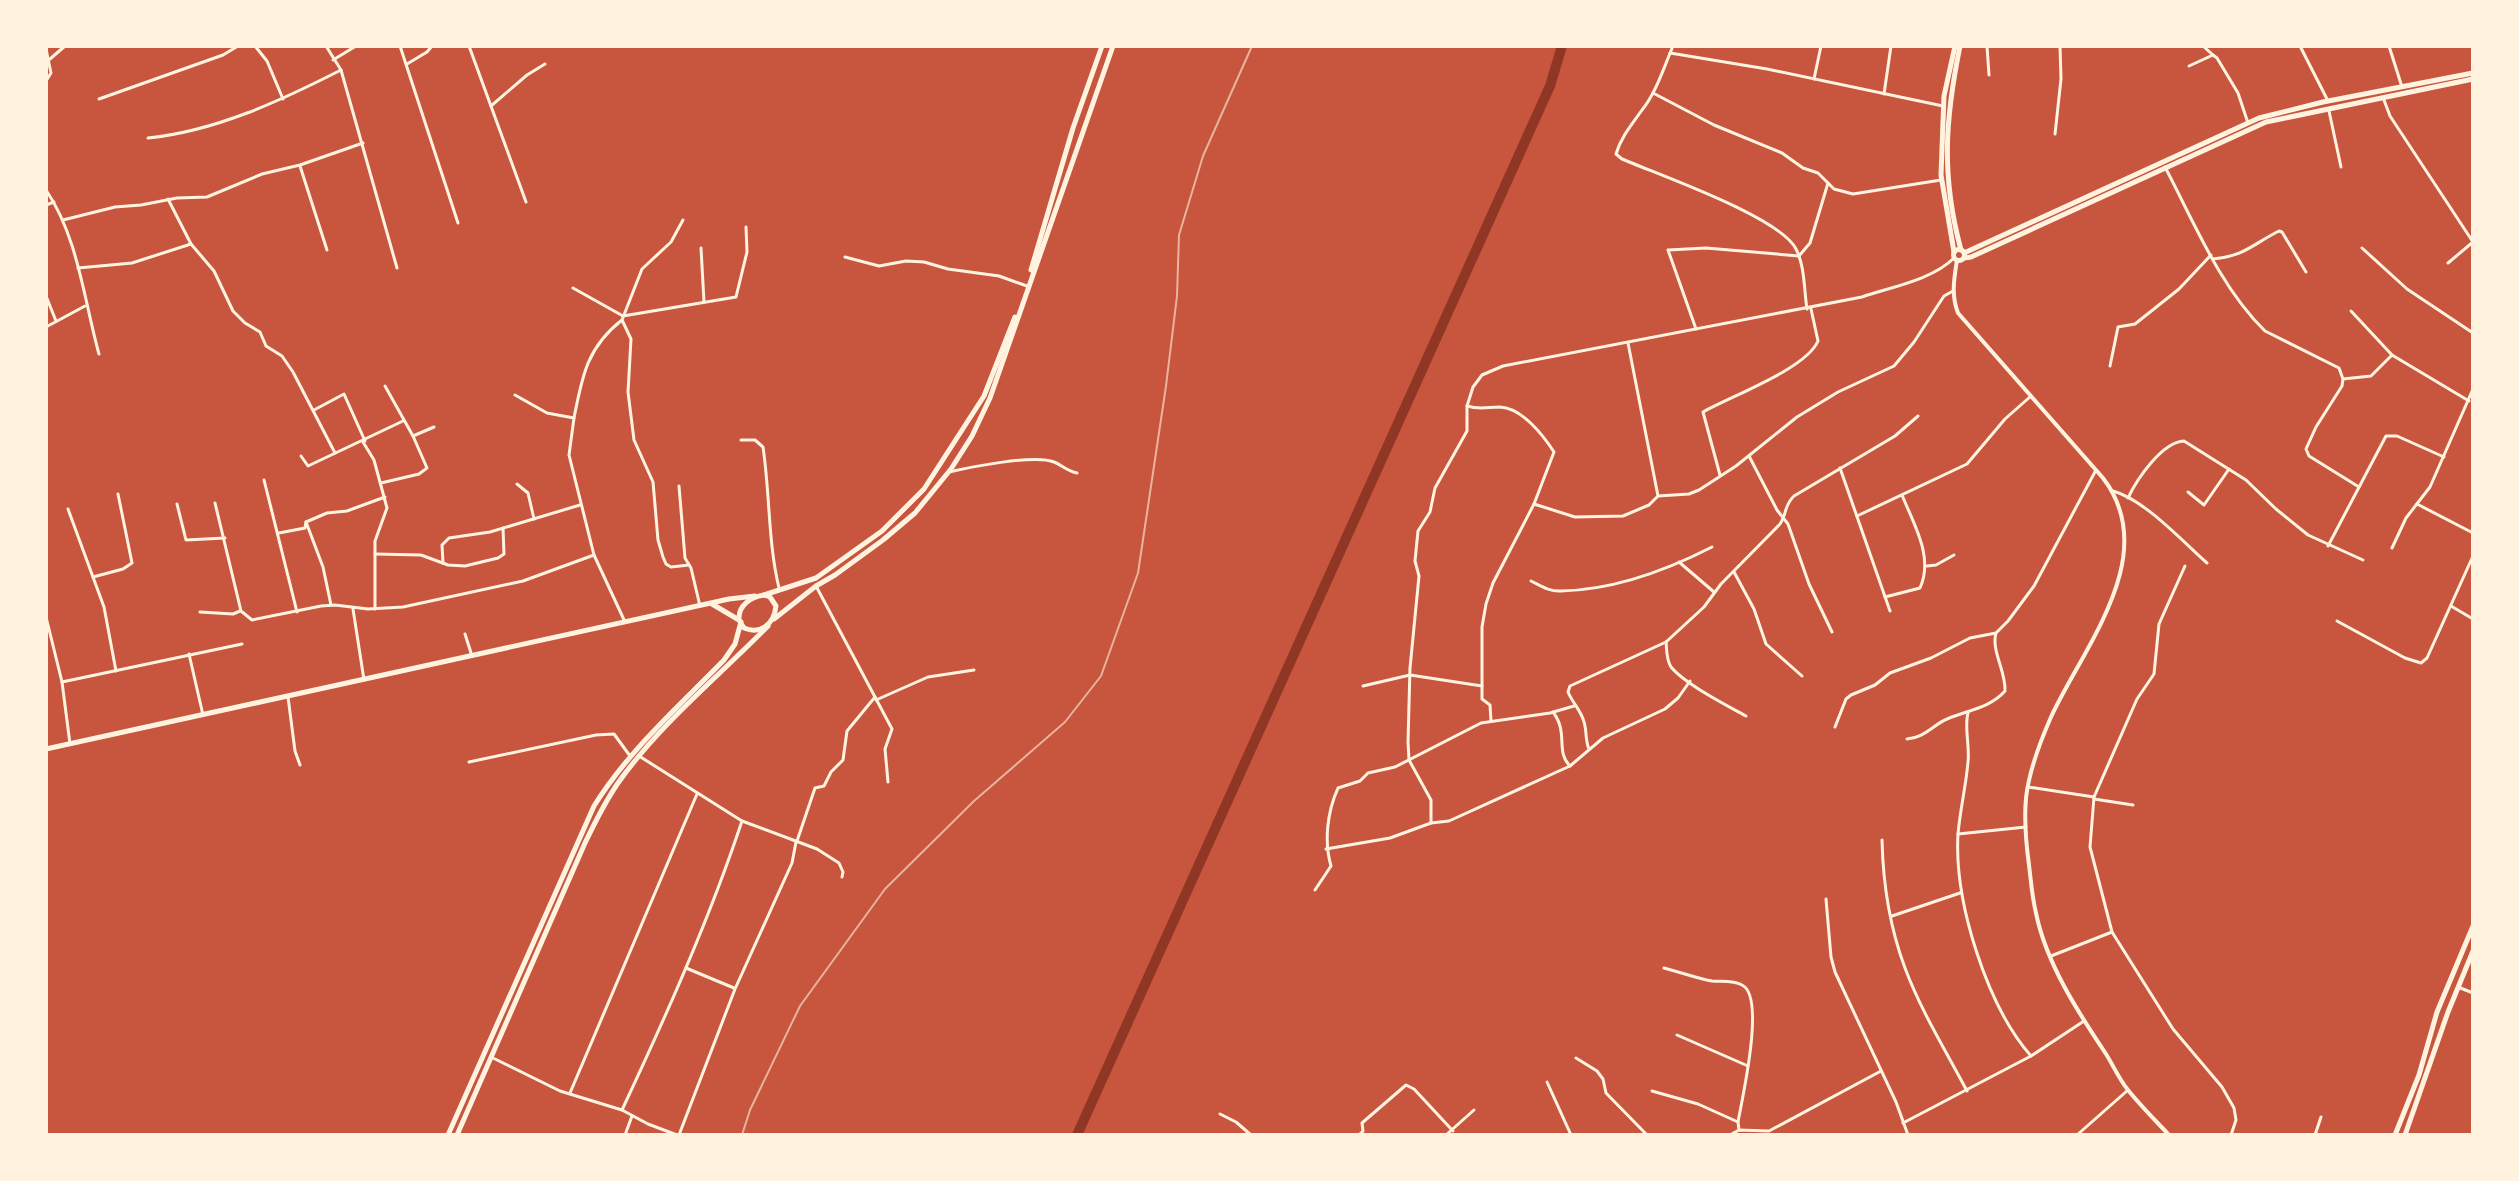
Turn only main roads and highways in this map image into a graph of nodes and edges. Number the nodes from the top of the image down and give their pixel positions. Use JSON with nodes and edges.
{"nodes":[{"id":1,"x":1102,"y":46,"type":"edge"},
{"id":2,"x":1113,"y":46,"type":"edge"},
{"id":3,"x":1958,"y":46,"type":"edge"},
{"id":4,"x":2473,"y":76,"type":"edge"},
{"id":5,"x":2328,"y":104,"type":"junction"},
{"id":6,"x":1959,"y":255,"type":"junction"},
{"id":7,"x":764,"y":595,"type":"junction"},
{"id":8,"x":755,"y":596,"type":"junction"},
{"id":9,"x":711,"y":603,"type":"junction"},
{"id":10,"x":774,"y":619,"type":"junction"},
{"id":11,"x":740,"y":621,"type":"junction"},
{"id":12,"x":768,"y":626,"type":"junction"},
{"id":13,"x":46,"y":749,"type":"edge"},
{"id":14,"x":2473,"y":926,"type":"edge"},
{"id":15,"x":2473,"y":951,"type":"edge"},
{"id":16,"x":2419,"y":1075,"type":"junction"},
{"id":17,"x":2427,"y":1078,"type":"junction"},
{"id":18,"x":448,"y":1135,"type":"edge"},
{"id":19,"x":457,"y":1135,"type":"edge"},
{"id":20,"x":2395,"y":1135,"type":"edge"},
{"id":21,"x":2405,"y":1135,"type":"edge"}],
"edges":[{"from":1,"to":7,"type":"main road"},
{"from":2,"to":10,"type":"main road"},
{"from":3,"to":6,"type":"main road"},
{"from":3,"to":6,"type":"main road"},
{"from":4,"to":5,"type":"main road"},
{"from":4,"to":5,"type":"main road"},
{"from":5,"to":6,"type":"main road"},
{"from":5,"to":6,"type":"main road"},
{"from":7,"to":8,"type":"main road"},
{"from":7,"to":10,"type":"main road"},
{"from":8,"to":9,"type":"main road"},
{"from":8,"to":11,"type":"main road"},
{"from":9,"to":11,"type":"main road"},
{"from":9,"to":13,"type":"main road"},
{"from":10,"to":12,"type":"main road"},
{"from":11,"to":12,"type":"main road"},
{"from":11,"to":18,"type":"main road"},
{"from":12,"to":19,"type":"main road"},
{"from":14,"to":16,"type":"main road"},
{"from":15,"to":17,"type":"main road"},
{"from":16,"to":17,"type":"main road"},
{"from":16,"to":20,"type":"main road"},
{"from":17,"to":21,"type":"main road"}]}
